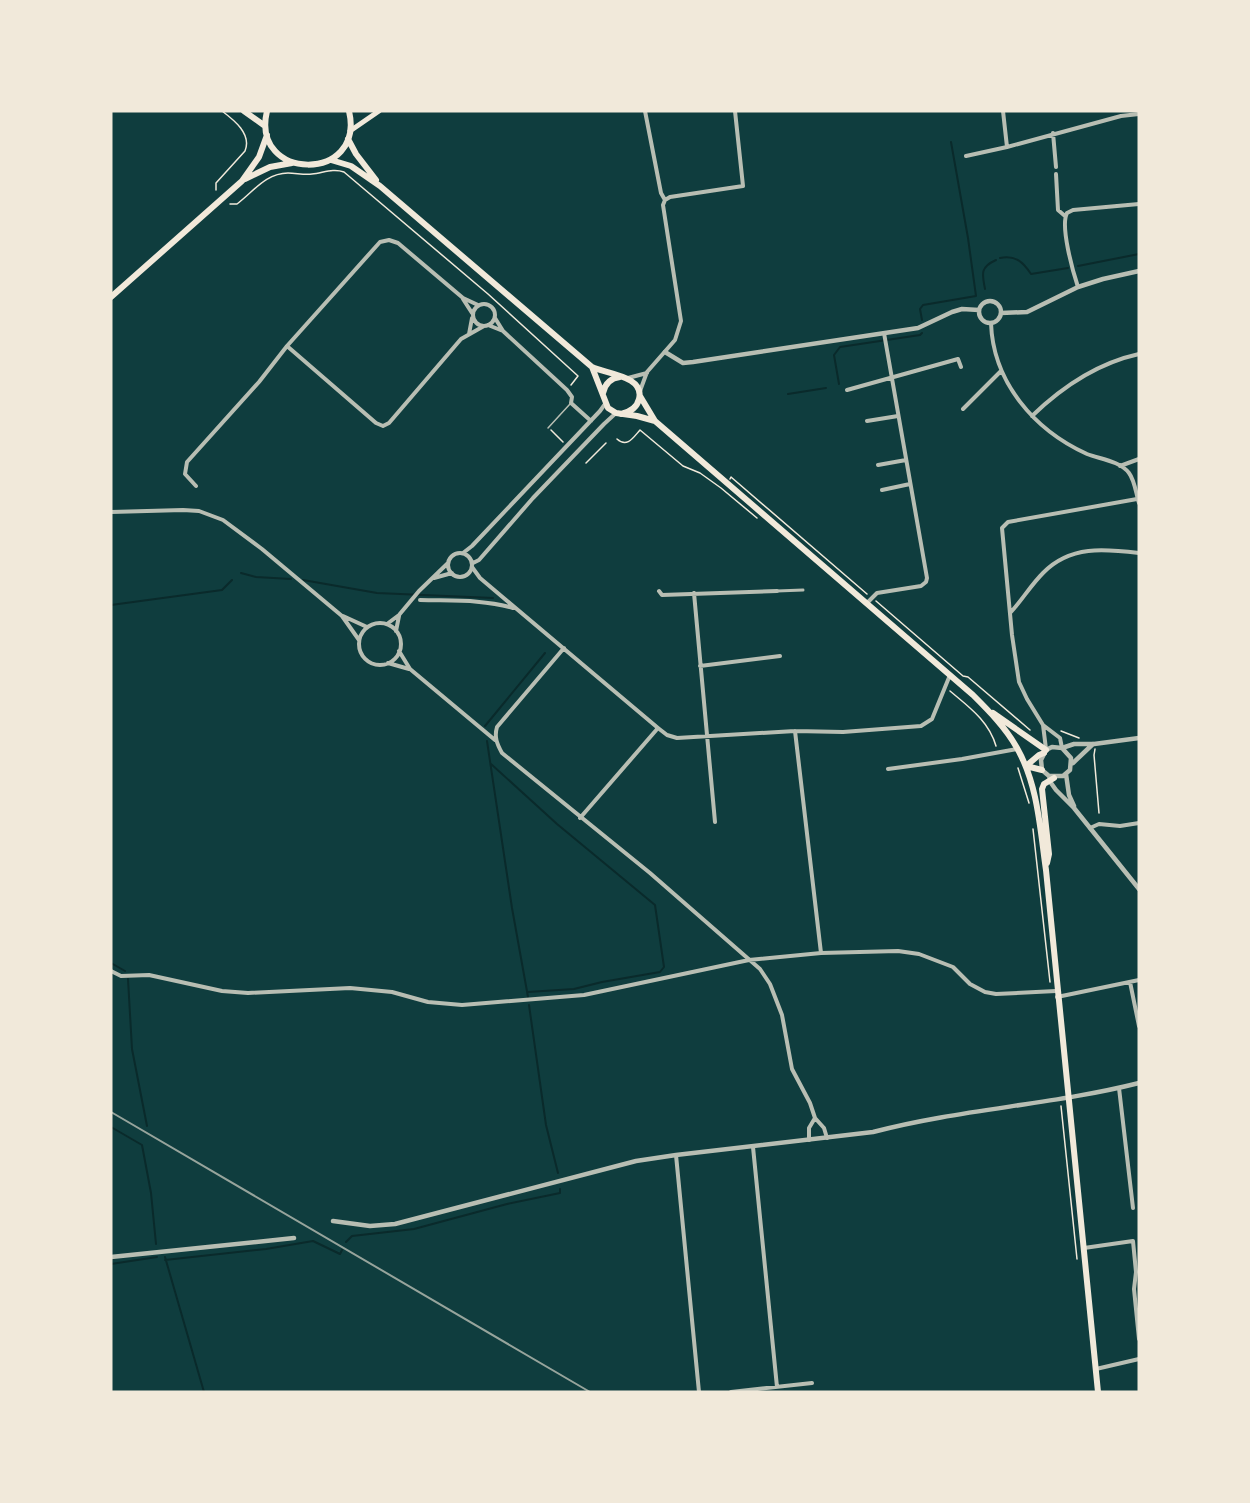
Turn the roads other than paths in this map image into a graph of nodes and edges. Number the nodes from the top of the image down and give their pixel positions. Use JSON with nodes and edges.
{"nodes":[{"id":1,"x":244,"y":111,"type":"edge"},
{"id":2,"x":267,"y":111,"type":"edge"},
{"id":3,"x":349,"y":111,"type":"edge"},
{"id":4,"x":379,"y":111,"type":"edge"},
{"id":5,"x":645,"y":111,"type":"edge"},
{"id":6,"x":735,"y":111,"type":"edge"},
{"id":7,"x":1003,"y":111,"type":"edge"},
{"id":8,"x":1121,"y":113,"type":"edge"},
{"id":9,"x":1139,"y":114,"type":"edge"},
{"id":10,"x":266,"y":126,"type":"junction"},
{"id":11,"x":350,"y":131,"type":"junction"},
{"id":12,"x":1053,"y":133,"type":"junction"},
{"id":13,"x":267,"y":135,"type":"junction"},
{"id":14,"x":348,"y":139,"type":"junction"},
{"id":15,"x":1008,"y":147,"type":"junction"},
{"id":16,"x":966,"y":156,"type":"dead end"},
{"id":17,"x":330,"y":160,"type":"junction"},
{"id":18,"x":295,"y":164,"type":"junction"},
{"id":19,"x":1056,"y":167,"type":"dead end"},
{"id":20,"x":1056,"y":174,"type":"dead end"},
{"id":21,"x":242,"y":181,"type":"junction"},
{"id":22,"x":380,"y":186,"type":"junction"},
{"id":23,"x":665,"y":200,"type":"junction"},
{"id":24,"x":1139,"y":204,"type":"edge"},
{"id":25,"x":1065,"y":216,"type":"junction"},
{"id":26,"x":1139,"y":271,"type":"edge"},
{"id":27,"x":1078,"y":288,"type":"junction"},
{"id":28,"x":111,"y":297,"type":"edge"},
{"id":29,"x":463,"y":298,"type":"junction"},
{"id":30,"x":478,"y":305,"type":"junction"},
{"id":31,"x":980,"y":310,"type":"junction"},
{"id":32,"x":1001,"y":313,"type":"junction"},
{"id":33,"x":472,"y":316,"type":"junction"},
{"id":34,"x":495,"y":318,"type":"junction"},
{"id":35,"x":991,"y":323,"type":"junction"},
{"id":36,"x":486,"y":325,"type":"junction"},
{"id":37,"x":504,"y":332,"type":"junction"},
{"id":38,"x":469,"y":335,"type":"junction"},
{"id":39,"x":884,"y":338,"type":"junction"},
{"id":40,"x":287,"y":346,"type":"junction"},
{"id":41,"x":665,"y":352,"type":"junction"},
{"id":42,"x":1139,"y":354,"type":"edge"},
{"id":43,"x":592,"y":367,"type":"junction"},
{"id":44,"x":961,"y":367,"type":"dead end"},
{"id":45,"x":1001,"y":371,"type":"junction"},
{"id":46,"x":647,"y":372,"type":"junction"},
{"id":47,"x":626,"y":378,"type":"junction"},
{"id":48,"x":891,"y":378,"type":"junction"},
{"id":49,"x":847,"y":390,"type":"dead end"},
{"id":50,"x":603,"y":394,"type":"junction"},
{"id":51,"x":640,"y":394,"type":"junction"},
{"id":52,"x":571,"y":403,"type":"junction"},
{"id":53,"x":605,"y":404,"type":"junction"},
{"id":54,"x":963,"y":410,"type":"dead end"},
{"id":55,"x":619,"y":414,"type":"junction"},
{"id":56,"x":898,"y":416,"type":"junction"},
{"id":57,"x":1032,"y":416,"type":"junction"},
{"id":58,"x":591,"y":421,"type":"junction"},
{"id":59,"x":655,"y":421,"type":"junction"},
{"id":60,"x":867,"y":422,"type":"dead end"},
{"id":61,"x":548,"y":428,"type":"road end"},
{"id":62,"x":1139,"y":459,"type":"edge"},
{"id":63,"x":906,"y":460,"type":"junction"},
{"id":64,"x":878,"y":465,"type":"dead end"},
{"id":65,"x":1120,"y":466,"type":"junction"},
{"id":66,"x":910,"y":484,"type":"junction"},
{"id":67,"x":196,"y":486,"type":"dead end"},
{"id":68,"x":882,"y":490,"type":"dead end"},
{"id":69,"x":525,"y":491,"type":"junction"},
{"id":70,"x":533,"y":498,"type":"junction"},
{"id":71,"x":1138,"y":501,"type":"edge"},
{"id":72,"x":111,"y":512,"type":"edge"},
{"id":73,"x":463,"y":553,"type":"junction"},
{"id":74,"x":1139,"y":553,"type":"edge"},
{"id":75,"x":448,"y":563,"type":"junction"},
{"id":76,"x":472,"y":565,"type":"junction"},
{"id":77,"x":452,"y":573,"type":"junction"},
{"id":78,"x":466,"y":576,"type":"junction"},
{"id":79,"x":480,"y":578,"type":"junction"},
{"id":80,"x":430,"y":579,"type":"junction"},
{"id":81,"x":803,"y":590,"type":"dead end"},
{"id":82,"x":659,"y":591,"type":"dead end"},
{"id":83,"x":777,"y":591,"type":"joint"},
{"id":84,"x":694,"y":593,"type":"junction"},
{"id":85,"x":420,"y":600,"type":"dead end"},
{"id":86,"x":866,"y":603,"type":"junction"},
{"id":87,"x":517,"y":609,"type":"junction"},
{"id":88,"x":1010,"y":613,"type":"junction"},
{"id":89,"x":399,"y":615,"type":"junction"},
{"id":90,"x":342,"y":616,"type":"junction"},
{"id":91,"x":386,"y":624,"type":"junction"},
{"id":92,"x":367,"y":627,"type":"junction"},
{"id":93,"x":396,"y":631,"type":"junction"},
{"id":94,"x":359,"y":640,"type":"junction"},
{"id":95,"x":564,"y":648,"type":"junction"},
{"id":96,"x":399,"y":651,"type":"junction"},
{"id":97,"x":780,"y":656,"type":"dead end"},
{"id":98,"x":388,"y":663,"type":"junction"},
{"id":99,"x":700,"y":666,"type":"junction"},
{"id":100,"x":410,"y":669,"type":"junction"},
{"id":101,"x":950,"y":675,"type":"junction"},
{"id":102,"x":990,"y":711,"type":"junction"},
{"id":103,"x":1043,"y":725,"type":"junction"},
{"id":104,"x":658,"y":728,"type":"junction"},
{"id":105,"x":795,"y":731,"type":"junction"},
{"id":106,"x":708,"y":737,"type":"junction"},
{"id":107,"x":1139,"y":738,"type":"edge"},
{"id":108,"x":495,"y":740,"type":"junction"},
{"id":109,"x":1094,"y":747,"type":"junction"},
{"id":110,"x":1062,"y":748,"type":"junction"},
{"id":111,"x":1018,"y":749,"type":"junction"},
{"id":112,"x":1045,"y":752,"type":"junction"},
{"id":113,"x":1072,"y":764,"type":"junction"},
{"id":114,"x":1026,"y":766,"type":"junction"},
{"id":115,"x":888,"y":769,"type":"dead end"},
{"id":116,"x":1042,"y":770,"type":"junction"},
{"id":117,"x":1066,"y":774,"type":"junction"},
{"id":118,"x":1050,"y":780,"type":"junction"},
{"id":119,"x":1074,"y":808,"type":"junction"},
{"id":120,"x":580,"y":818,"type":"junction"},
{"id":121,"x":715,"y":822,"type":"dead end"},
{"id":122,"x":1139,"y":823,"type":"edge"},
{"id":123,"x":1090,"y":828,"type":"junction"},
{"id":124,"x":1046,"y":870,"type":"junction"},
{"id":125,"x":1139,"y":889,"type":"edge"},
{"id":126,"x":821,"y":953,"type":"junction"},
{"id":127,"x":749,"y":960,"type":"junction"},
{"id":128,"x":111,"y":971,"type":"edge"},
{"id":129,"x":1139,"y":980,"type":"edge"},
{"id":130,"x":1130,"y":982,"type":"junction"},
{"id":131,"x":1055,"y":993,"type":"junction"},
{"id":132,"x":1139,"y":1026,"type":"edge"},
{"id":133,"x":1139,"y":1083,"type":"edge"},
{"id":134,"x":1119,"y":1088,"type":"junction"},
{"id":135,"x":1068,"y":1098,"type":"junction"},
{"id":136,"x":815,"y":1118,"type":"junction"},
{"id":137,"x":827,"y":1138,"type":"junction"},
{"id":138,"x":809,"y":1140,"type":"junction"},
{"id":139,"x":753,"y":1147,"type":"junction"},
{"id":140,"x":676,"y":1155,"type":"junction"},
{"id":141,"x":1133,"y":1209,"type":"dead end"},
{"id":142,"x":333,"y":1221,"type":"dead end"},
{"id":143,"x":294,"y":1238,"type":"dead end"},
{"id":144,"x":1139,"y":1240,"type":"edge"},
{"id":145,"x":1133,"y":1241,"type":"junction"},
{"id":146,"x":1083,"y":1248,"type":"junction"},
{"id":147,"x":111,"y":1257,"type":"edge"},
{"id":148,"x":1139,"y":1339,"type":"edge"},
{"id":149,"x":1139,"y":1359,"type":"edge"},
{"id":150,"x":1095,"y":1369,"type":"junction"},
{"id":151,"x":812,"y":1383,"type":"dead end"},
{"id":152,"x":777,"y":1387,"type":"junction"},
{"id":153,"x":699,"y":1392,"type":"edge"},
{"id":154,"x":731,"y":1392,"type":"edge"},
{"id":155,"x":1098,"y":1392,"type":"edge"}],
"edges":[{"from":1,"to":10,"type":"main road"},
{"from":2,"to":10,"type":"main road"},
{"from":3,"to":11,"type":"main road"},
{"from":4,"to":11,"type":"main road"},
{"from":5,"to":23,"type":"street"},
{"from":6,"to":23,"type":"street"},
{"from":7,"to":15,"type":"street"},
{"from":8,"to":9,"type":"street"},
{"from":8,"to":12,"type":"street"},
{"from":10,"to":13,"type":"main road"},
{"from":11,"to":14,"type":"main road"},
{"from":12,"to":15,"type":"street"},
{"from":12,"to":19,"type":"street"},
{"from":13,"to":18,"type":"main road"},
{"from":13,"to":21,"type":"main road"},
{"from":14,"to":17,"type":"main road"},
{"from":14,"to":22,"type":"main road"},
{"from":15,"to":16,"type":"street"},
{"from":17,"to":18,"type":"main road"},
{"from":17,"to":22,"type":"main road"},
{"from":18,"to":21,"type":"main road"},
{"from":20,"to":25,"type":"street"},
{"from":21,"to":28,"type":"main road"},
{"from":22,"to":43,"type":"main road"},
{"from":23,"to":41,"type":"street"},
{"from":24,"to":25,"type":"street"},
{"from":25,"to":27,"type":"street"},
{"from":26,"to":27,"type":"street"},
{"from":27,"to":32,"type":"street"},
{"from":29,"to":30,"type":"street"},
{"from":29,"to":33,"type":"street"},
{"from":29,"to":40,"type":"street"},
{"from":30,"to":33,"type":"street"},
{"from":30,"to":34,"type":"street"},
{"from":31,"to":32,"type":"street"},
{"from":31,"to":35,"type":"street"},
{"from":31,"to":39,"type":"street"},
{"from":32,"to":35,"type":"street"},
{"from":33,"to":36,"type":"street"},
{"from":33,"to":38,"type":"street"},
{"from":34,"to":36,"type":"street"},
{"from":34,"to":37,"type":"street"},
{"from":35,"to":45,"type":"street"},
{"from":36,"to":37,"type":"street"},
{"from":36,"to":38,"type":"street"},
{"from":37,"to":52,"type":"street"},
{"from":38,"to":40,"type":"street"},
{"from":39,"to":41,"type":"street"},
{"from":39,"to":48,"type":"street"},
{"from":40,"to":67,"type":"street"},
{"from":41,"to":46,"type":"street"},
{"from":42,"to":57,"type":"street"},
{"from":43,"to":47,"type":"main road"},
{"from":43,"to":50,"type":"main road"},
{"from":44,"to":48,"type":"street"},
{"from":45,"to":54,"type":"street"},
{"from":45,"to":57,"type":"street"},
{"from":46,"to":47,"type":"street"},
{"from":46,"to":51,"type":"street"},
{"from":47,"to":50,"type":"main road"},
{"from":47,"to":51,"type":"main road"},
{"from":48,"to":49,"type":"street"},
{"from":48,"to":56,"type":"street"},
{"from":50,"to":53,"type":"main road"},
{"from":51,"to":55,"type":"main road"},
{"from":51,"to":59,"type":"main road"},
{"from":52,"to":58,"type":"street"},
{"from":52,"to":61,"type":"lane"},
{"from":53,"to":55,"type":"main road"},
{"from":53,"to":58,"type":"street"},
{"from":55,"to":59,"type":"main road"},
{"from":55,"to":70,"type":"street"},
{"from":56,"to":60,"type":"street"},
{"from":56,"to":63,"type":"street"},
{"from":57,"to":65,"type":"street"},
{"from":58,"to":69,"type":"street"},
{"from":59,"to":86,"type":"main road"},
{"from":62,"to":65,"type":"street"},
{"from":63,"to":64,"type":"street"},
{"from":63,"to":66,"type":"street"},
{"from":65,"to":71,"type":"street"},
{"from":66,"to":68,"type":"street"},
{"from":66,"to":86,"type":"street"},
{"from":69,"to":70,"type":"street"},
{"from":69,"to":73,"type":"street"},
{"from":70,"to":76,"type":"street"},
{"from":71,"to":88,"type":"street"},
{"from":72,"to":90,"type":"street"},
{"from":73,"to":75,"type":"street"},
{"from":73,"to":76,"type":"street"},
{"from":74,"to":88,"type":"street"},
{"from":75,"to":77,"type":"street"},
{"from":75,"to":80,"type":"street"},
{"from":76,"to":78,"type":"street"},
{"from":76,"to":79,"type":"street"},
{"from":77,"to":78,"type":"street"},
{"from":77,"to":80,"type":"street"},
{"from":78,"to":79,"type":"street"},
{"from":79,"to":87,"type":"street"},
{"from":80,"to":89,"type":"street"},
{"from":81,"to":83,"type":"street"},
{"from":82,"to":84,"type":"street"},
{"from":83,"to":84,"type":"street"},
{"from":84,"to":99,"type":"street"},
{"from":85,"to":87,"type":"street"},
{"from":86,"to":101,"type":"main road"},
{"from":87,"to":95,"type":"street"},
{"from":88,"to":103,"type":"street"},
{"from":89,"to":91,"type":"street"},
{"from":89,"to":93,"type":"street"},
{"from":90,"to":92,"type":"street"},
{"from":90,"to":94,"type":"street"},
{"from":91,"to":92,"type":"street"},
{"from":91,"to":93,"type":"street"},
{"from":92,"to":94,"type":"street"},
{"from":93,"to":96,"type":"street"},
{"from":94,"to":98,"type":"street"},
{"from":95,"to":104,"type":"street"},
{"from":95,"to":108,"type":"street"},
{"from":96,"to":98,"type":"street"},
{"from":96,"to":100,"type":"street"},
{"from":97,"to":99,"type":"street"},
{"from":98,"to":100,"type":"street"},
{"from":99,"to":106,"type":"street"},
{"from":100,"to":108,"type":"street"},
{"from":101,"to":102,"type":"main road"},
{"from":101,"to":105,"type":"street"},
{"from":102,"to":111,"type":"main road"},
{"from":102,"to":112,"type":"main road"},
{"from":103,"to":110,"type":"street"},
{"from":103,"to":112,"type":"street"},
{"from":104,"to":106,"type":"street"},
{"from":104,"to":120,"type":"street"},
{"from":105,"to":106,"type":"street"},
{"from":105,"to":126,"type":"street"},
{"from":106,"to":121,"type":"street"},
{"from":107,"to":109,"type":"street"},
{"from":108,"to":120,"type":"street"},
{"from":109,"to":110,"type":"street"},
{"from":109,"to":113,"type":"street"},
{"from":110,"to":112,"type":"street"},
{"from":110,"to":113,"type":"street"},
{"from":111,"to":114,"type":"main road"},
{"from":111,"to":115,"type":"street"},
{"from":112,"to":114,"type":"main road"},
{"from":112,"to":116,"type":"street"},
{"from":113,"to":117,"type":"street"},
{"from":114,"to":116,"type":"main road"},
{"from":114,"to":124,"type":"main road"},
{"from":116,"to":118,"type":"street"},
{"from":117,"to":118,"type":"street"},
{"from":117,"to":119,"type":"street"},
{"from":118,"to":119,"type":"street"},
{"from":118,"to":124,"type":"main road"},
{"from":119,"to":123,"type":"street"},
{"from":120,"to":127,"type":"street"},
{"from":122,"to":123,"type":"street"},
{"from":123,"to":125,"type":"street"},
{"from":124,"to":131,"type":"main road"},
{"from":126,"to":127,"type":"street"},
{"from":126,"to":131,"type":"street"},
{"from":127,"to":128,"type":"street"},
{"from":127,"to":136,"type":"street"},
{"from":129,"to":130,"type":"street"},
{"from":130,"to":131,"type":"street"},
{"from":130,"to":132,"type":"street"},
{"from":131,"to":135,"type":"main road"},
{"from":133,"to":134,"type":"street"},
{"from":134,"to":135,"type":"street"},
{"from":134,"to":141,"type":"street"},
{"from":135,"to":137,"type":"street"},
{"from":135,"to":146,"type":"main road"},
{"from":136,"to":137,"type":"street"},
{"from":136,"to":138,"type":"street"},
{"from":137,"to":138,"type":"street"},
{"from":138,"to":139,"type":"street"},
{"from":139,"to":140,"type":"street"},
{"from":139,"to":152,"type":"street"},
{"from":140,"to":142,"type":"street"},
{"from":140,"to":153,"type":"street"},
{"from":143,"to":147,"type":"street"},
{"from":144,"to":145,"type":"street"},
{"from":145,"to":146,"type":"street"},
{"from":145,"to":148,"type":"street"},
{"from":146,"to":150,"type":"main road"},
{"from":149,"to":150,"type":"street"},
{"from":150,"to":155,"type":"main road"},
{"from":151,"to":152,"type":"street"},
{"from":152,"to":154,"type":"street"}]}
